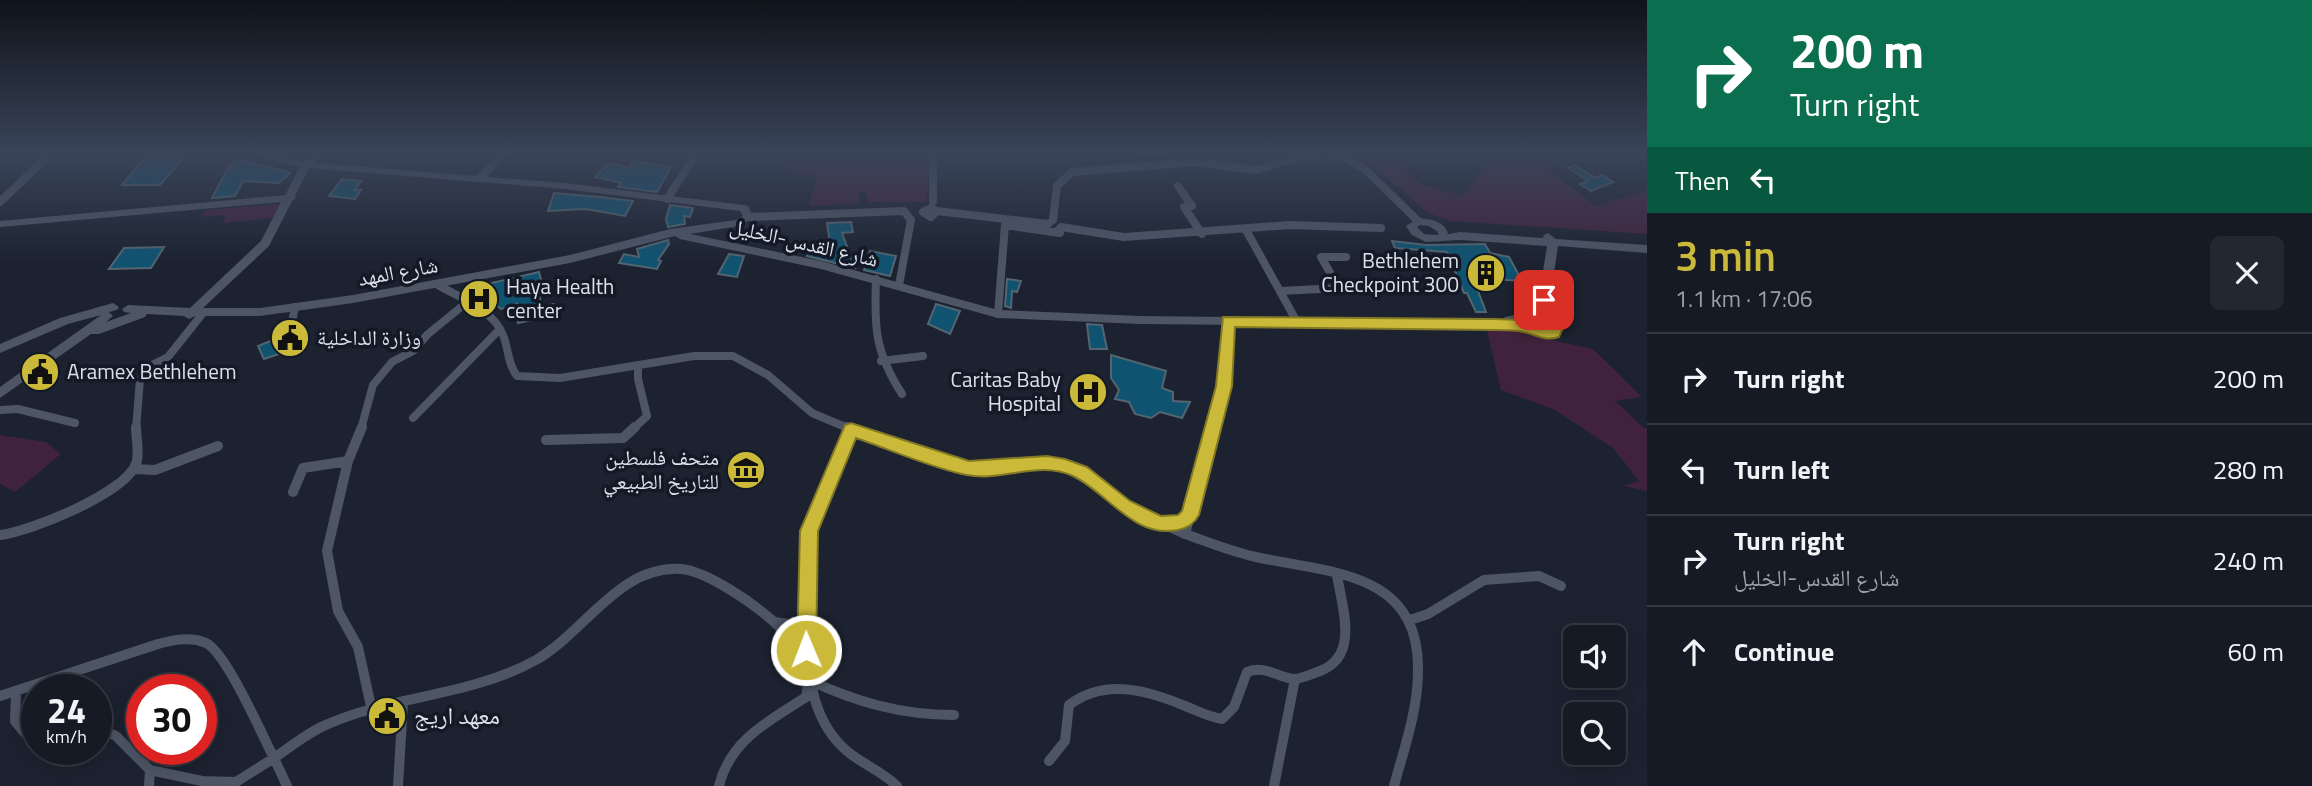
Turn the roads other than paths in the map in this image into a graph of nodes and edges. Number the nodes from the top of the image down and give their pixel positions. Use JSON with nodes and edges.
{"nodes":[{"id":1,"x":294,"y":191,"type":"edge"},
{"id":2,"x":599,"y":191,"type":"edge"},
{"id":3,"x":673,"y":191,"type":"edge"},
{"id":4,"x":933,"y":191,"type":"edge"},
{"id":5,"x":1054,"y":191,"type":"edge"},
{"id":6,"x":1181,"y":191,"type":"edge"},
{"id":7,"x":1387,"y":191,"type":"edge"},
{"id":8,"x":291,"y":198,"type":"junction"},
{"id":9,"x":667,"y":200,"type":"junction"},
{"id":10,"x":933,"y":201,"type":"dead end"},
{"id":11,"x":937,"y":211,"type":"dead end"},
{"id":12,"x":749,"y":217,"type":"junction"},
{"id":13,"x":1418,"y":221,"type":"junction"},
{"id":14,"x":0,"y":223,"type":"edge"},
{"id":15,"x":1437,"y":225,"type":"junction"},
{"id":16,"x":1381,"y":228,"type":"dead end"},
{"id":17,"x":1246,"y":230,"type":"junction"},
{"id":18,"x":670,"y":233,"type":"junction"},
{"id":19,"x":1202,"y":233,"type":"junction"},
{"id":20,"x":1443,"y":238,"type":"junction"},
{"id":21,"x":1549,"y":241,"type":"junction"},
{"id":22,"x":1647,"y":242,"type":"edge"},
{"id":23,"x":1647,"y":249,"type":"edge"},
{"id":24,"x":1346,"y":257,"type":"dead end"},
{"id":25,"x":876,"y":279,"type":"junction"},
{"id":26,"x":438,"y":285,"type":"junction"},
{"id":27,"x":899,"y":285,"type":"junction"},
{"id":28,"x":1280,"y":291,"type":"junction"},
{"id":29,"x":466,"y":303,"type":"junction"},
{"id":30,"x":295,"y":307,"type":"junction"},
{"id":31,"x":1536,"y":310,"type":"junction"},
{"id":32,"x":195,"y":313,"type":"junction"},
{"id":33,"x":141,"y":314,"type":"junction"},
{"id":34,"x":998,"y":314,"type":"junction"},
{"id":35,"x":116,"y":315,"type":"junction"},
{"id":36,"x":78,"y":321,"type":"junction"},
{"id":37,"x":1228,"y":321,"type":"junction"},
{"id":38,"x":1297,"y":322,"type":"junction"},
{"id":39,"x":1472,"y":324,"type":"junction"},
{"id":40,"x":500,"y":329,"type":"junction"},
{"id":41,"x":290,"y":331,"type":"dead end"},
{"id":42,"x":1537,"y":331,"type":"junction"},
{"id":43,"x":75,"y":340,"type":"junction"},
{"id":44,"x":0,"y":350,"type":"edge"},
{"id":45,"x":923,"y":356,"type":"dead end"},
{"id":46,"x":881,"y":361,"type":"junction"},
{"id":47,"x":638,"y":365,"type":"junction"},
{"id":48,"x":0,"y":393,"type":"edge"},
{"id":49,"x":902,"y":394,"type":"dead end"},
{"id":50,"x":0,"y":410,"type":"edge"},
{"id":51,"x":413,"y":418,"type":"dead end"},
{"id":52,"x":75,"y":423,"type":"dead end"},
{"id":53,"x":851,"y":429,"type":"junction"},
{"id":54,"x":547,"y":440,"type":"dead end"},
{"id":55,"x":218,"y":446,"type":"dead end"},
{"id":56,"x":348,"y":461,"type":"junction"},
{"id":57,"x":134,"y":468,"type":"junction"},
{"id":58,"x":293,"y":492,"type":"dead end"},
{"id":59,"x":1190,"y":515,"type":"junction"},
{"id":60,"x":1160,"y":524,"type":"junction"},
{"id":61,"x":1185,"y":534,"type":"junction"},
{"id":62,"x":0,"y":535,"type":"edge"},
{"id":63,"x":1337,"y":575,"type":"junction"},
{"id":64,"x":1561,"y":586,"type":"dead end"},
{"id":65,"x":806,"y":619,"type":"junction"},
{"id":66,"x":1410,"y":620,"type":"junction"},
{"id":67,"x":774,"y":622,"type":"junction"},
{"id":68,"x":806,"y":650,"type":"junction"},
{"id":69,"x":1295,"y":679,"type":"junction"},
{"id":70,"x":809,"y":680,"type":"junction"},
{"id":71,"x":16,"y":693,"type":"junction"},
{"id":72,"x":0,"y":696,"type":"edge"},
{"id":73,"x":403,"y":703,"type":"junction"},
{"id":74,"x":372,"y":711,"type":"junction"},
{"id":75,"x":954,"y":715,"type":"dead end"},
{"id":76,"x":21,"y":730,"type":"edge"},
{"id":77,"x":112,"y":734,"type":"edge"},
{"id":78,"x":274,"y":758,"type":"junction"},
{"id":79,"x":1049,"y":761,"type":"dead end"},
{"id":80,"x":150,"y":770,"type":"junction"},
{"id":81,"x":149,"y":786,"type":"edge"},
{"id":82,"x":287,"y":786,"type":"edge"},
{"id":83,"x":398,"y":786,"type":"edge"},
{"id":84,"x":719,"y":786,"type":"edge"},
{"id":85,"x":898,"y":786,"type":"edge"},
{"id":86,"x":1274,"y":786,"type":"edge"},
{"id":87,"x":1394,"y":786,"type":"edge"}],
"edges":[{"from":1,"to":8,"type":"street"},
{"from":2,"to":9,"type":"main road","name":"شارع القدس-الخليل"},
{"from":3,"to":9,"type":"street"},
{"from":4,"to":10,"type":"street"},
{"from":5,"to":11,"type":"street"},
{"from":6,"to":19,"type":"street"},
{"from":7,"to":13,"type":"street"},
{"from":8,"to":14,"type":"main road"},
{"from":8,"to":32,"type":"street"},
{"from":9,"to":12,"type":"main road","name":"شارع القدس-الخليل"},
{"from":12,"to":18,"type":"main road","name":"شارع القدس-الخليل"},
{"from":12,"to":27,"type":"street"},
{"from":13,"to":15,"type":"main road"},
{"from":13,"to":20,"type":"main road"},
{"from":15,"to":20,"type":"main road"},
{"from":15,"to":21,"type":"main road"},
{"from":16,"to":17,"type":"street"},
{"from":17,"to":19,"type":"street"},
{"from":17,"to":28,"type":"street"},
{"from":18,"to":25,"type":"main road","name":"شارع القدس-الخليل"},
{"from":18,"to":26,"type":"main road","name":"شارع المهد"},
{"from":19,"to":34,"type":"street"},
{"from":20,"to":21,"type":"main road"},
{"from":21,"to":22,"type":"main road"},
{"from":21,"to":23,"type":"main road"},
{"from":21,"to":31,"type":"main road"},
{"from":24,"to":28,"type":"street"},
{"from":25,"to":27,"type":"main road","name":"شارع القدس-الخليل"},
{"from":25,"to":46,"type":"street"},
{"from":26,"to":29,"type":"street"},
{"from":26,"to":30,"type":"main road","name":"شارع المهد"},
{"from":27,"to":34,"type":"main road","name":"شارع القدس-الخليل"},
{"from":28,"to":38,"type":"street"},
{"from":29,"to":40,"type":"street"},
{"from":29,"to":56,"type":"street"},
{"from":30,"to":32,"type":"main road","name":"شارع المهد"},
{"from":30,"to":41,"type":"street"},
{"from":31,"to":39,"type":"main road"},
{"from":31,"to":42,"type":"main road"},
{"from":31,"to":42,"type":"main road"},
{"from":32,"to":33,"type":"main road"},
{"from":32,"to":35,"type":"main road","name":"شارع المهد"},
{"from":32,"to":57,"type":"street"},
{"from":33,"to":35,"type":"main road"},
{"from":33,"to":35,"type":"street"},
{"from":34,"to":37,"type":"main road","name":"شارع القدس-الخليل"},
{"from":35,"to":36,"type":"main road","name":"شارع المهد"},
{"from":35,"to":43,"type":"main road"},
{"from":35,"to":44,"type":"main road","name":"شارع المهد"},
{"from":36,"to":43,"type":"main road"},
{"from":36,"to":44,"type":"main road","name":"شارع المهد"},
{"from":37,"to":38,"type":"main road","name":"شارع القدس-الخليل"},
{"from":37,"to":59,"type":"street"},
{"from":38,"to":39,"type":"main road","name":"شارع القدس-الخليل"},
{"from":39,"to":42,"type":"main road"},
{"from":40,"to":47,"type":"street"},
{"from":40,"to":51,"type":"street"},
{"from":43,"to":48,"type":"main road"},
{"from":45,"to":46,"type":"street"},
{"from":46,"to":49,"type":"street"},
{"from":47,"to":53,"type":"street"},
{"from":47,"to":54,"type":"street"},
{"from":50,"to":52,"type":"street"},
{"from":53,"to":60,"type":"street"},
{"from":53,"to":65,"type":"street"},
{"from":55,"to":57,"type":"street"},
{"from":56,"to":58,"type":"street"},
{"from":56,"to":74,"type":"street"},
{"from":57,"to":62,"type":"street"},
{"from":59,"to":60,"type":"street"},
{"from":59,"to":61,"type":"street"},
{"from":60,"to":61,"type":"street"},
{"from":61,"to":63,"type":"street"},
{"from":63,"to":66,"type":"street"},
{"from":63,"to":69,"type":"street"},
{"from":64,"to":66,"type":"street"},
{"from":65,"to":67,"type":"street"},
{"from":65,"to":68,"type":"street"},
{"from":66,"to":87,"type":"street"},
{"from":67,"to":68,"type":"street"},
{"from":67,"to":73,"type":"street"},
{"from":68,"to":70,"type":"street"},
{"from":69,"to":79,"type":"street"},
{"from":69,"to":86,"type":"street"},
{"from":70,"to":75,"type":"street"},
{"from":70,"to":84,"type":"street"},
{"from":70,"to":85,"type":"street"},
{"from":71,"to":72,"type":"street"},
{"from":71,"to":76,"type":"street"},
{"from":71,"to":78,"type":"street"},
{"from":73,"to":74,"type":"street"},
{"from":73,"to":83,"type":"street"},
{"from":74,"to":78,"type":"street"},
{"from":77,"to":80,"type":"street"},
{"from":78,"to":80,"type":"street"},
{"from":78,"to":82,"type":"street"},
{"from":80,"to":81,"type":"street"}]}
